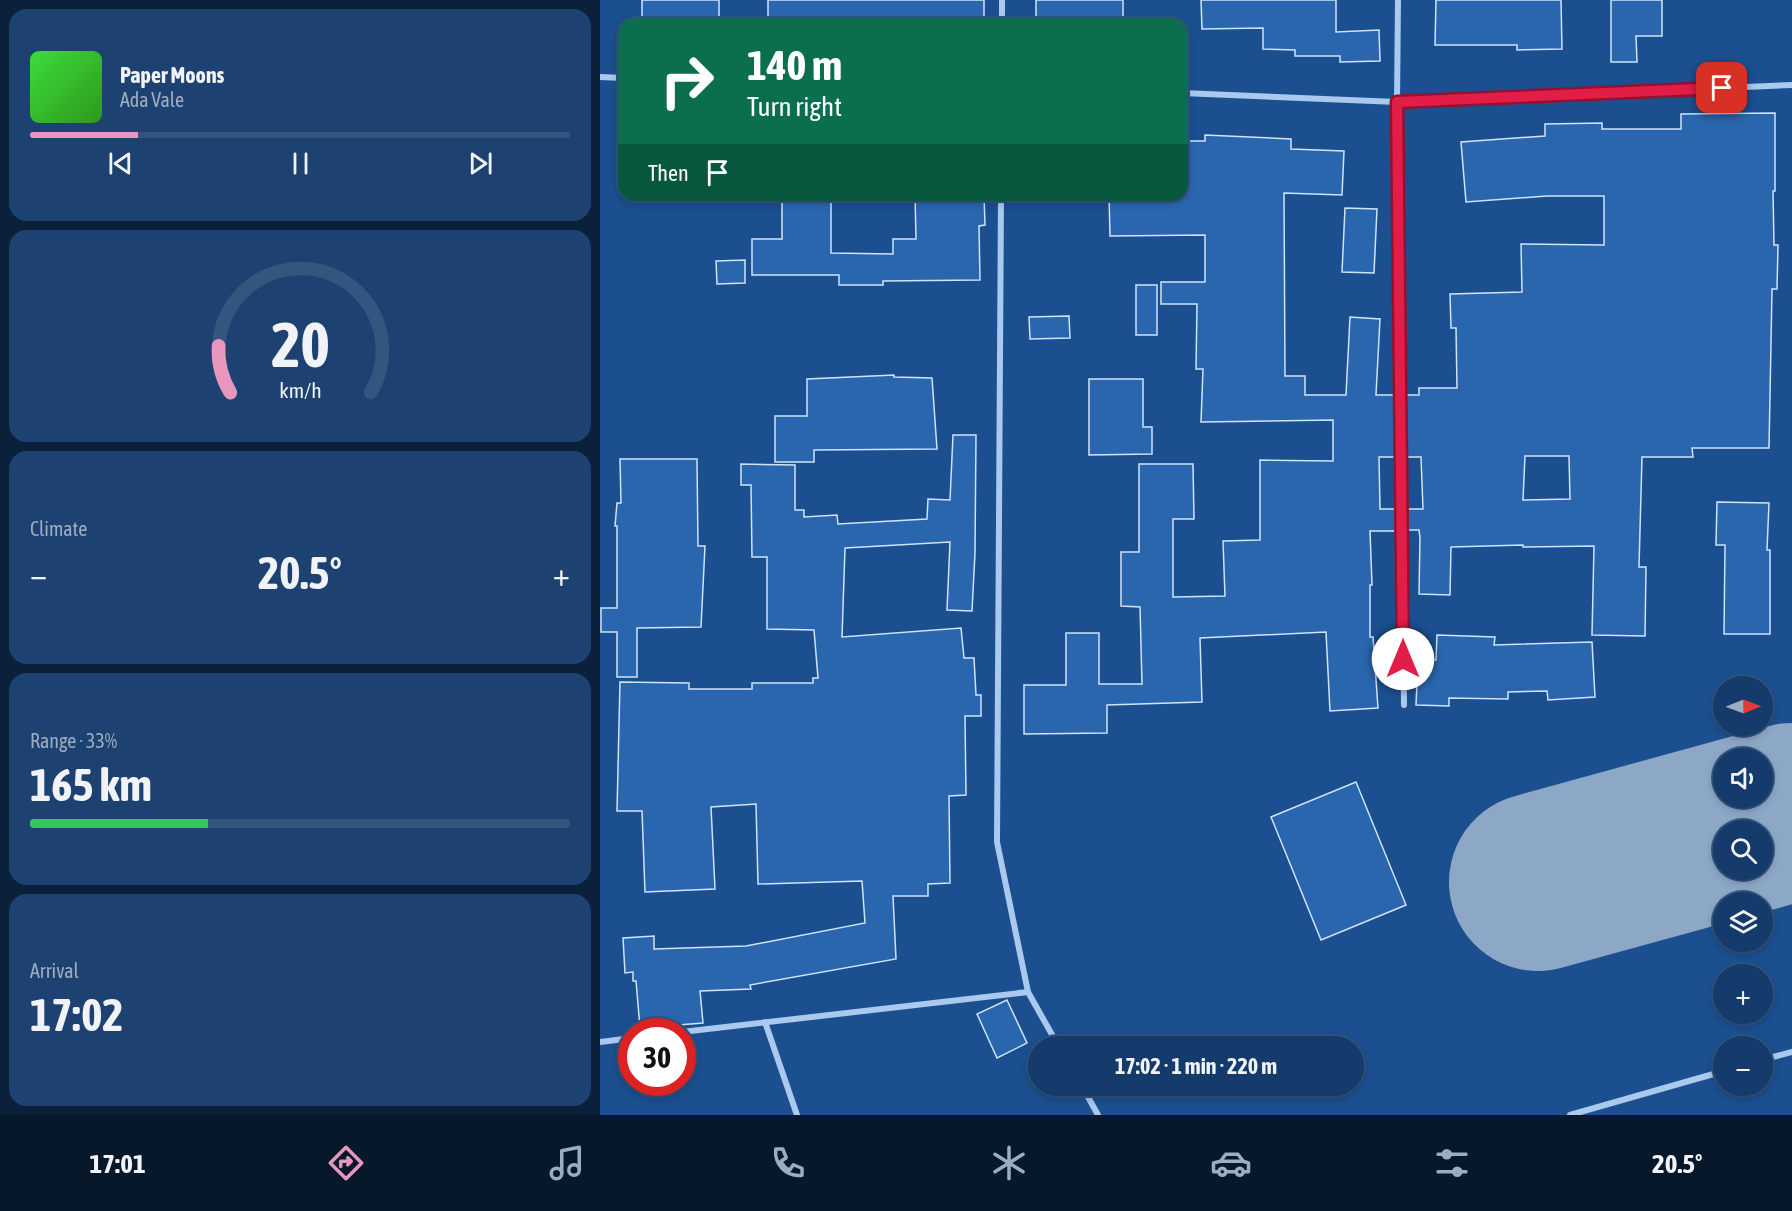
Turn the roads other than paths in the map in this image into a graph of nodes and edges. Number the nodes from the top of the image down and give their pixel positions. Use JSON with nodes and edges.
{"nodes":[{"id":1,"x":1002,"y":0,"type":"edge"},
{"id":2,"x":1398,"y":0,"type":"edge"},
{"id":3,"x":1002,"y":18,"type":"edge"},
{"id":4,"x":600,"y":77,"type":"edge"},
{"id":5,"x":618,"y":78,"type":"edge"},
{"id":6,"x":1792,"y":85,"type":"edge"},
{"id":7,"x":1188,"y":93,"type":"edge"},
{"id":8,"x":1397,"y":102,"type":"junction"},
{"id":9,"x":1001,"y":201,"type":"edge"},
{"id":10,"x":1404,"y":705,"type":"dead end"},
{"id":11,"x":1028,"y":992,"type":"junction"},
{"id":12,"x":765,"y":1022,"type":"junction"},
{"id":13,"x":696,"y":1030,"type":"edge"},
{"id":14,"x":1053,"y":1036,"type":"edge"},
{"id":15,"x":618,"y":1040,"type":"edge"},
{"id":16,"x":600,"y":1042,"type":"edge"},
{"id":17,"x":1792,"y":1052,"type":"edge"},
{"id":18,"x":1773,"y":1057,"type":"edge"},
{"id":19,"x":1713,"y":1074,"type":"edge"},
{"id":20,"x":1088,"y":1096,"type":"edge"},
{"id":21,"x":797,"y":1115,"type":"edge"},
{"id":22,"x":1098,"y":1115,"type":"edge"},
{"id":23,"x":1570,"y":1115,"type":"edge"}],
"edges":[{"from":1,"to":3,"type":"street"},
{"from":2,"to":8,"type":"street"},
{"from":4,"to":5,"type":"street"},
{"from":6,"to":8,"type":"street"},
{"from":7,"to":8,"type":"street"},
{"from":8,"to":10,"type":"street"},
{"from":9,"to":11,"type":"street"},
{"from":11,"to":12,"type":"street"},
{"from":11,"to":14,"type":"street"},
{"from":12,"to":13,"type":"street"},
{"from":12,"to":21,"type":"street"},
{"from":15,"to":16,"type":"street"},
{"from":17,"to":18,"type":"street"},
{"from":19,"to":23,"type":"street"},
{"from":20,"to":22,"type":"street"}]}
